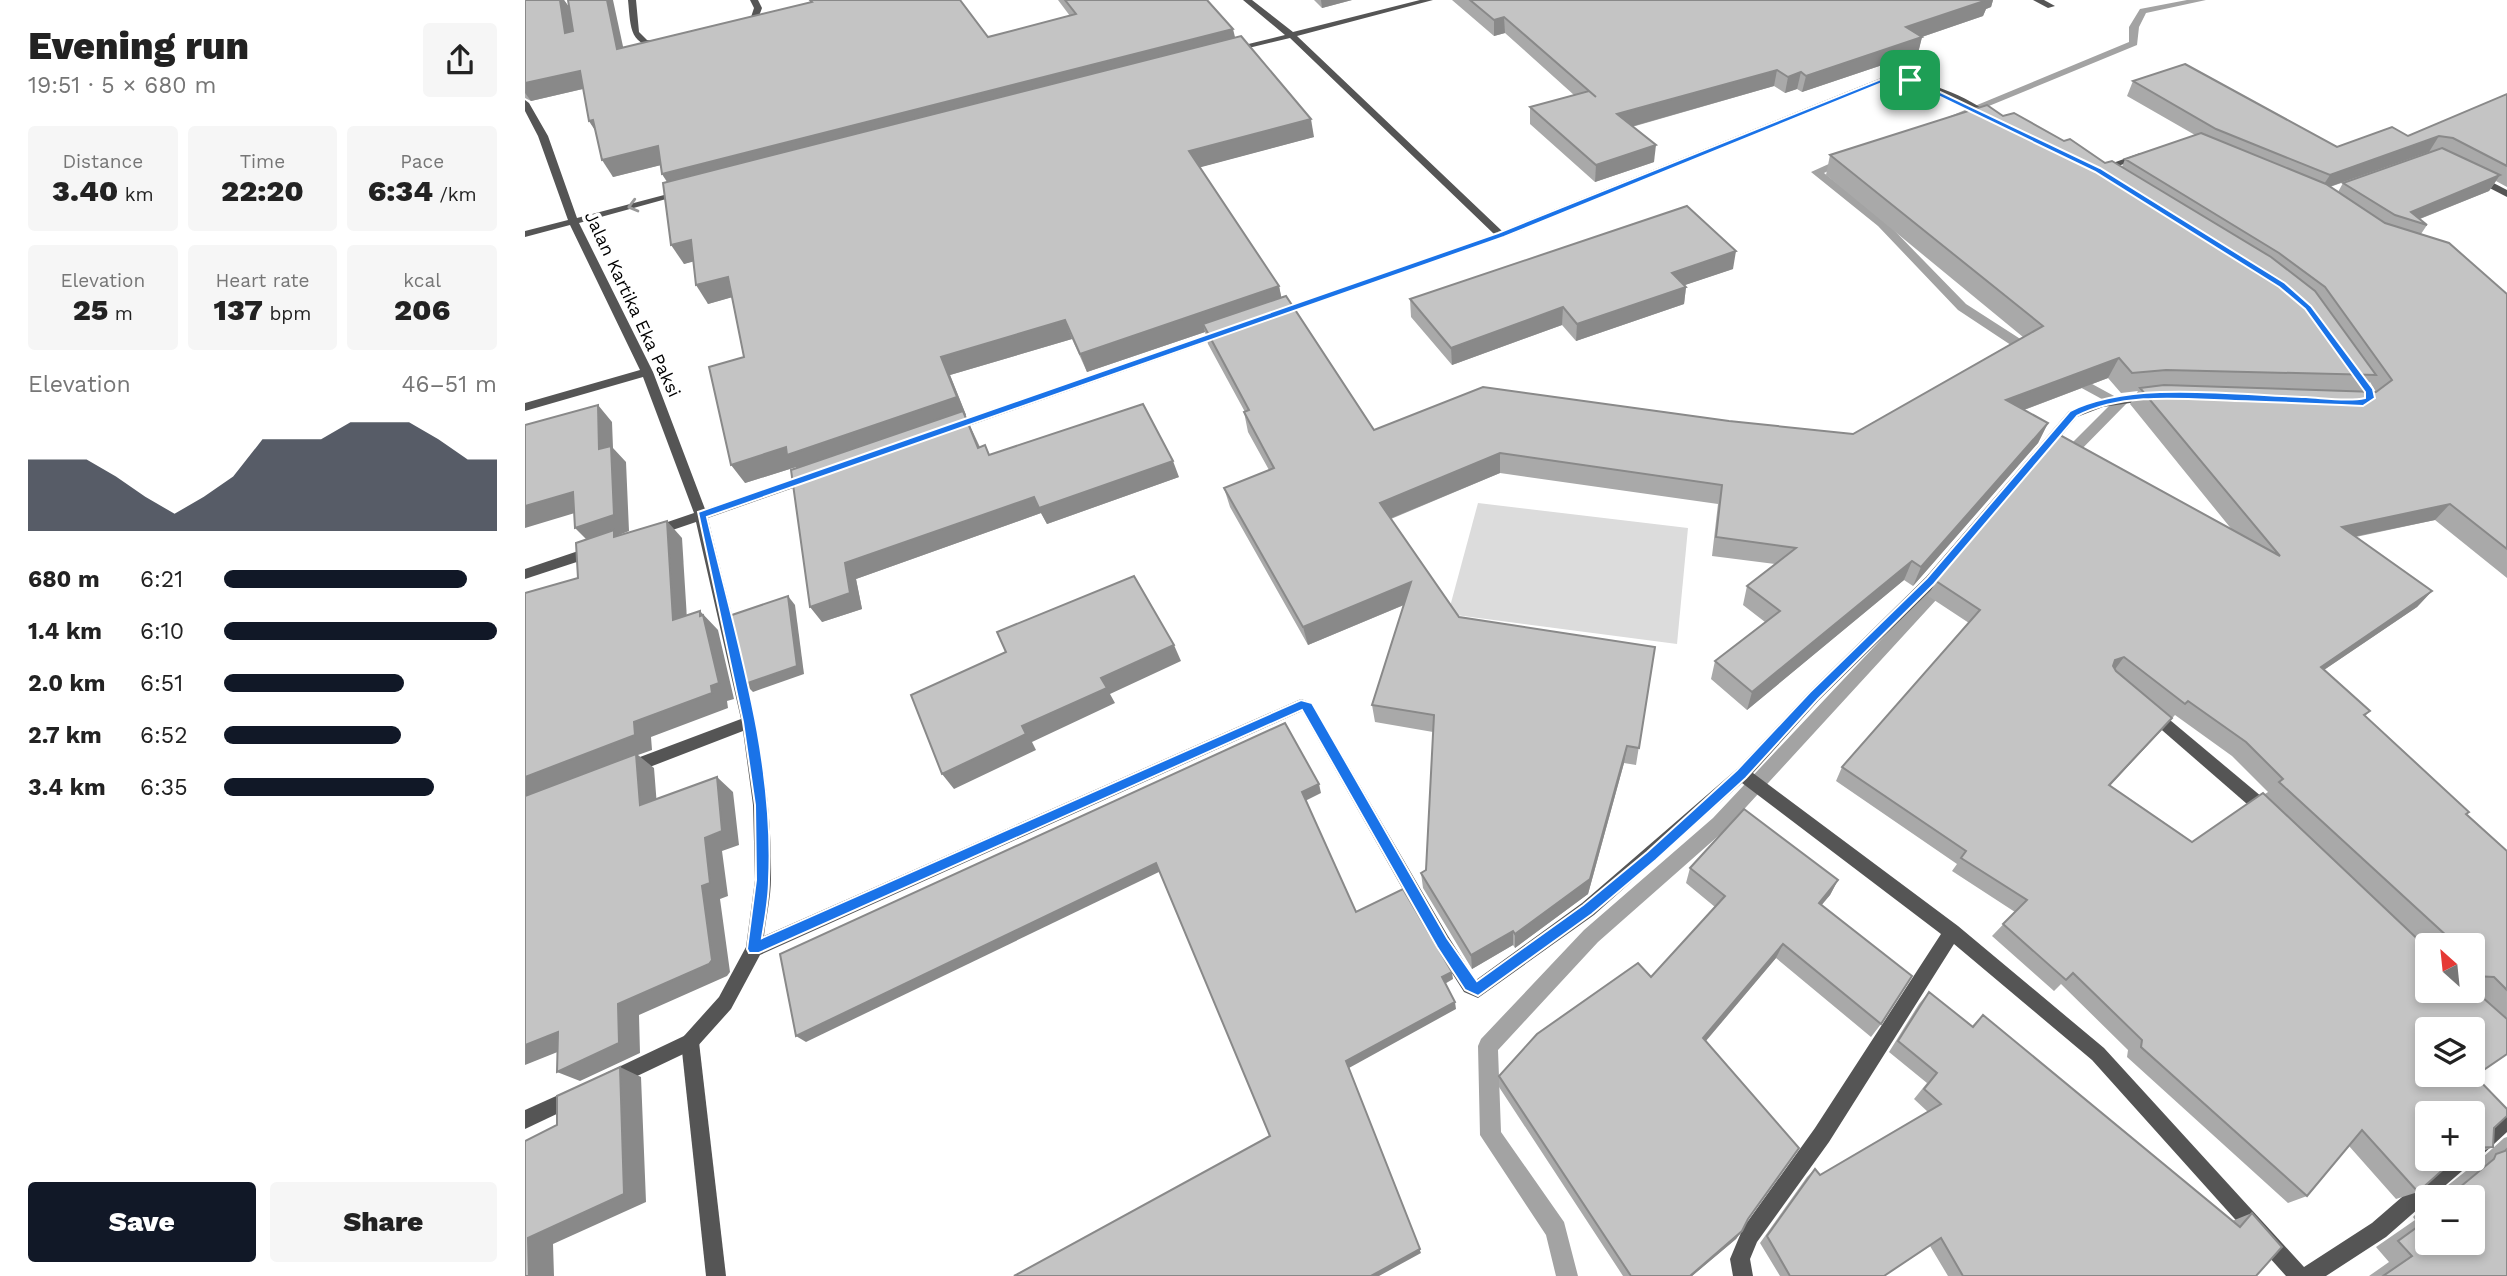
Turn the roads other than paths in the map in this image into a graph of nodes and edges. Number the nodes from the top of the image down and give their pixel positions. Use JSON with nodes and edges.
{"nodes":[{"id":1,"x":632,"y":0,"type":"edge"},
{"id":2,"x":754,"y":0,"type":"edge"},
{"id":3,"x":1247,"y":0,"type":"edge"},
{"id":4,"x":1429,"y":0,"type":"edge"},
{"id":5,"x":2037,"y":0,"type":"edge"},
{"id":6,"x":2051,"y":6,"type":"dead end"},
{"id":7,"x":736,"y":30,"type":"edge"},
{"id":8,"x":1291,"y":35,"type":"junction"},
{"id":9,"x":678,"y":43,"type":"edge"},
{"id":10,"x":1225,"y":52,"type":"edge"},
{"id":11,"x":526,"y":106,"type":"edge"},
{"id":12,"x":1995,"y":121,"type":"edge"},
{"id":13,"x":2158,"y":150,"type":"edge"},
{"id":14,"x":2086,"y":164,"type":"edge"},
{"id":15,"x":2098,"y":170,"type":"junction"},
{"id":16,"x":2472,"y":176,"type":"edge"},
{"id":17,"x":2109,"y":177,"type":"edge"},
{"id":18,"x":690,"y":191,"type":"edge"},
{"id":19,"x":2507,"y":194,"type":"edge"},
{"id":20,"x":573,"y":221,"type":"junction"},
{"id":21,"x":525,"y":234,"type":"edge"},
{"id":22,"x":1501,"y":235,"type":"junction"},
{"id":23,"x":1266,"y":318,"type":"edge"},
{"id":24,"x":1240,"y":327,"type":"edge"},
{"id":25,"x":647,"y":372,"type":"junction"},
{"id":26,"x":2167,"y":395,"type":"edge"},
{"id":27,"x":525,"y":407,"type":"edge"},
{"id":28,"x":939,"y":432,"type":"edge"},
{"id":29,"x":821,"y":473,"type":"edge"},
{"id":30,"x":701,"y":515,"type":"junction"},
{"id":31,"x":638,"y":536,"type":"edge"},
{"id":32,"x":601,"y":549,"type":"edge"},
{"id":33,"x":525,"y":574,"type":"edge"},
{"id":34,"x":2144,"y":706,"type":"edge"},
{"id":35,"x":749,"y":722,"type":"junction"},
{"id":36,"x":612,"y":775,"type":"edge"},
{"id":37,"x":1747,"y":777,"type":"junction"},
{"id":38,"x":2279,"y":823,"type":"edge"},
{"id":39,"x":1952,"y":932,"type":"junction"},
{"id":40,"x":754,"y":949,"type":"junction"},
{"id":41,"x":690,"y":1042,"type":"junction"},
{"id":42,"x":525,"y":1120,"type":"edge"},
{"id":43,"x":2507,"y":1120,"type":"edge"},
{"id":44,"x":2485,"y":1139,"type":"edge"},
{"id":45,"x":2447,"y":1171,"type":"edge"},
{"id":46,"x":716,"y":1276,"type":"edge"},
{"id":47,"x":1743,"y":1276,"type":"edge"},
{"id":48,"x":2299,"y":1276,"type":"edge"},
{"id":49,"x":2308,"y":1276,"type":"edge"}],
"edges":[{"from":1,"to":9,"type":"street"},
{"from":2,"to":7,"type":"street"},
{"from":3,"to":8,"type":"street"},
{"from":4,"to":8,"type":"street"},
{"from":5,"to":6,"type":"street"},
{"from":8,"to":10,"type":"street"},
{"from":8,"to":22,"type":"street"},
{"from":11,"to":20,"type":"street","name":"Jalan Kartika Eka Paksi"},
{"from":12,"to":22,"type":"street"},
{"from":13,"to":15,"type":"street"},
{"from":14,"to":15,"type":"street"},
{"from":15,"to":17,"type":"street"},
{"from":16,"to":19,"type":"street"},
{"from":18,"to":20,"type":"street","one_way":true},
{"from":20,"to":21,"type":"street"},
{"from":20,"to":25,"type":"street","name":"Jalan Kartika Eka Paksi"},
{"from":22,"to":23,"type":"street"},
{"from":24,"to":28,"type":"street"},
{"from":25,"to":27,"type":"street"},
{"from":25,"to":30,"type":"street","name":"Jalan Kartika Eka Paksi"},
{"from":26,"to":37,"type":"street"},
{"from":29,"to":30,"type":"street"},
{"from":30,"to":31,"type":"street"},
{"from":30,"to":35,"type":"street","name":"Jalan Kartika Eka Paksi"},
{"from":32,"to":33,"type":"street"},
{"from":34,"to":38,"type":"street"},
{"from":35,"to":36,"type":"street"},
{"from":35,"to":40,"type":"street","name":"Jalan Kartika Eka Paksi"},
{"from":37,"to":39,"type":"street"},
{"from":37,"to":40,"type":"street"},
{"from":39,"to":47,"type":"street"},
{"from":39,"to":48,"type":"street"},
{"from":40,"to":41,"type":"street","name":"Jalan Kartika Eka Paksi"},
{"from":41,"to":42,"type":"street"},
{"from":41,"to":46,"type":"street"},
{"from":43,"to":44,"type":"street"},
{"from":45,"to":49,"type":"street"}]}
